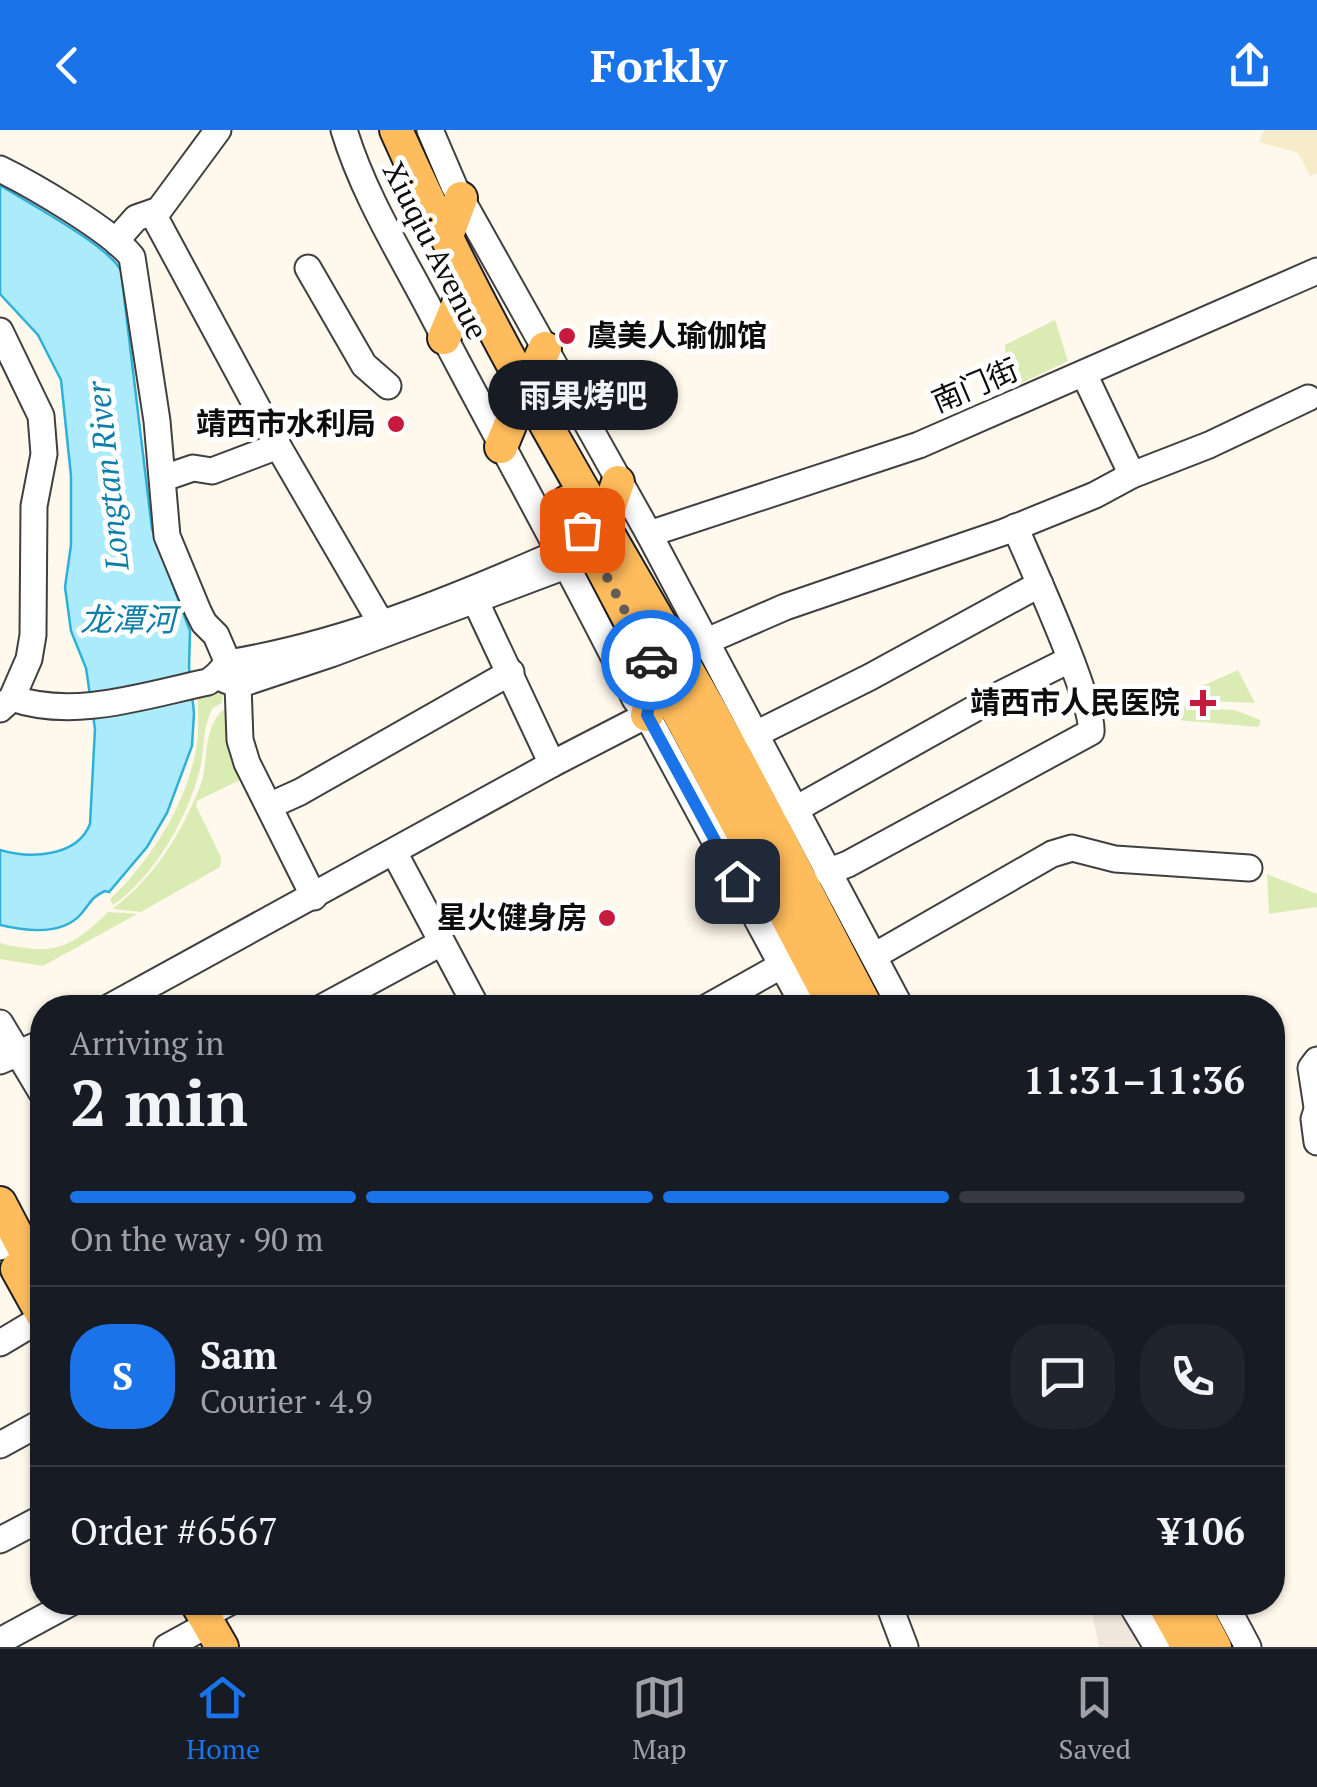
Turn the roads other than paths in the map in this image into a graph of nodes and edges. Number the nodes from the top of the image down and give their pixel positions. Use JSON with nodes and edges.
{"nodes":[{"id":1,"x":218,"y":130,"type":"edge"},
{"id":2,"x":344,"y":130,"type":"edge"},
{"id":3,"x":374,"y":130,"type":"edge"},
{"id":4,"x":396,"y":130,"type":"edge"},
{"id":5,"x":430,"y":130,"type":"edge"},
{"id":6,"x":0,"y":168,"type":"edge"},
{"id":7,"x":461,"y":198,"type":"junction"},
{"id":8,"x":153,"y":214,"type":"junction"},
{"id":9,"x":447,"y":236,"type":"junction"},
{"id":10,"x":118,"y":243,"type":"junction"},
{"id":11,"x":308,"y":268,"type":"dead end"},
{"id":12,"x":1317,"y":271,"type":"edge"},
{"id":13,"x":459,"y":302,"type":"junction"},
{"id":14,"x":0,"y":331,"type":"edge"},
{"id":15,"x":444,"y":338,"type":"junction"},
{"id":16,"x":545,"y":348,"type":"junction"},
{"id":17,"x":1084,"y":374,"type":"junction"},
{"id":18,"x":388,"y":386,"type":"dead end"},
{"id":19,"x":522,"y":398,"type":"junction"},
{"id":20,"x":1308,"y":398,"type":"dead end"},
{"id":21,"x":278,"y":446,"type":"junction"},
{"id":22,"x":501,"y":447,"type":"junction"},
{"id":23,"x":1132,"y":475,"type":"junction"},
{"id":24,"x":164,"y":478,"type":"junction"},
{"id":25,"x":618,"y":482,"type":"junction"},
{"id":26,"x":604,"y":524,"type":"junction"},
{"id":27,"x":1016,"y":527,"type":"junction"},
{"id":28,"x":648,"y":534,"type":"junction"},
{"id":29,"x":564,"y":559,"type":"junction"},
{"id":30,"x":1040,"y":584,"type":"junction"},
{"id":31,"x":475,"y":600,"type":"junction"},
{"id":32,"x":381,"y":623,"type":"junction"},
{"id":33,"x":706,"y":641,"type":"junction"},
{"id":34,"x":1069,"y":660,"type":"junction"},
{"id":35,"x":511,"y":672,"type":"junction"},
{"id":36,"x":658,"y":673,"type":"junction"},
{"id":37,"x":219,"y":677,"type":"junction"},
{"id":38,"x":6,"y":703,"type":"edge"},
{"id":39,"x":647,"y":715,"type":"junction"},
{"id":40,"x":754,"y":735,"type":"junction"},
{"id":41,"x":552,"y":764,"type":"junction"},
{"id":42,"x":269,"y":806,"type":"junction"},
{"id":43,"x":731,"y":810,"type":"junction"},
{"id":44,"x":794,"y":810,"type":"junction"},
{"id":45,"x":718,"y":842,"type":"junction"},
{"id":46,"x":394,"y":852,"type":"junction"},
{"id":47,"x":824,"y":866,"type":"junction"},
{"id":48,"x":1249,"y":868,"type":"dead end"},
{"id":49,"x":314,"y":897,"type":"junction"},
{"id":50,"x":813,"y":904,"type":"junction"},
{"id":51,"x":441,"y":943,"type":"junction"},
{"id":52,"x":874,"y":956,"type":"junction"},
{"id":53,"x":797,"y":965,"type":"junction"},
{"id":54,"x":132,"y":995,"type":"edge"},
{"id":55,"x":345,"y":995,"type":"edge"},
{"id":56,"x":469,"y":995,"type":"edge"},
{"id":57,"x":734,"y":995,"type":"edge"},
{"id":58,"x":753,"y":995,"type":"edge"},
{"id":59,"x":803,"y":995,"type":"edge"},
{"id":60,"x":824,"y":995,"type":"edge"},
{"id":61,"x":860,"y":995,"type":"edge"},
{"id":62,"x":894,"y":995,"type":"edge"},
{"id":63,"x":0,"y":1024,"type":"edge"},
{"id":64,"x":10,"y":1058,"type":"edge"},
{"id":65,"x":1317,"y":1060,"type":"edge"},
{"id":66,"x":30,"y":1080,"type":"edge"},
{"id":67,"x":1317,"y":1109,"type":"edge"},
{"id":68,"x":1317,"y":1142,"type":"edge"},
{"id":69,"x":0,"y":1203,"type":"edge"},
{"id":70,"x":1,"y":1243,"type":"edge"},
{"id":71,"x":30,"y":1260,"type":"edge"},
{"id":72,"x":30,"y":1295,"type":"edge"},
{"id":73,"x":30,"y":1324,"type":"edge"},
{"id":74,"x":0,"y":1343,"type":"edge"},
{"id":75,"x":30,"y":1429,"type":"edge"},
{"id":76,"x":0,"y":1445,"type":"edge"},
{"id":77,"x":30,"y":1524,"type":"edge"},
{"id":78,"x":0,"y":1540,"type":"edge"},
{"id":79,"x":47,"y":1615,"type":"edge"},
{"id":80,"x":215,"y":1615,"type":"edge"},
{"id":81,"x":893,"y":1615,"type":"edge"},
{"id":82,"x":1138,"y":1615,"type":"edge"},
{"id":83,"x":1171,"y":1615,"type":"edge"},
{"id":84,"x":1198,"y":1615,"type":"edge"},
{"id":85,"x":1231,"y":1615,"type":"edge"},
{"id":86,"x":0,"y":1640,"type":"edge"},
{"id":87,"x":167,"y":1647,"type":"edge"},
{"id":88,"x":238,"y":1647,"type":"edge"},
{"id":89,"x":905,"y":1647,"type":"edge"},
{"id":90,"x":1157,"y":1647,"type":"edge"},
{"id":91,"x":1188,"y":1647,"type":"edge"},
{"id":92,"x":1214,"y":1647,"type":"edge"},
{"id":93,"x":1248,"y":1647,"type":"edge"}],
"edges":[{"from":1,"to":8,"type":"street"},
{"from":2,"to":15,"type":"street"},
{"from":3,"to":13,"type":"main road","name":"Xiuqiu Avenue"},
{"from":4,"to":9,"type":"main road","name":"Xiuqiu Avenue"},
{"from":5,"to":7,"type":"street"},
{"from":6,"to":10,"type":"street"},
{"from":7,"to":9,"type":"main road"},
{"from":7,"to":16,"type":"street"},
{"from":8,"to":10,"type":"street"},
{"from":8,"to":21,"type":"street"},
{"from":9,"to":19,"type":"main road","name":"Xiuqiu Avenue"},
{"from":10,"to":24,"type":"street"},
{"from":11,"to":18,"type":"street"},
{"from":12,"to":17,"type":"street","name":"南门街"},
{"from":13,"to":15,"type":"main road"},
{"from":13,"to":19,"type":"main road","name":"Xiuqiu Avenue"},
{"from":14,"to":38,"type":"street"},
{"from":15,"to":22,"type":"street"},
{"from":16,"to":19,"type":"main road"},
{"from":16,"to":25,"type":"street"},
{"from":17,"to":23,"type":"street"},
{"from":17,"to":28,"type":"street","name":"南门街"},
{"from":19,"to":22,"type":"main road"},
{"from":19,"to":26,"type":"main road","name":"Xiuqiu Avenue"},
{"from":19,"to":36,"type":"main road","name":"Xiuqiu Avenue"},
{"from":20,"to":23,"type":"street"},
{"from":21,"to":24,"type":"street"},
{"from":21,"to":32,"type":"street"},
{"from":22,"to":29,"type":"street"},
{"from":23,"to":27,"type":"street"},
{"from":24,"to":37,"type":"street"},
{"from":25,"to":26,"type":"main road"},
{"from":25,"to":28,"type":"street"},
{"from":26,"to":50,"type":"main road","name":"Xiuqiu Avenue"},
{"from":27,"to":30,"type":"street"},
{"from":27,"to":33,"type":"street"},
{"from":28,"to":33,"type":"street"},
{"from":29,"to":31,"type":"street"},
{"from":29,"to":32,"type":"street"},
{"from":29,"to":39,"type":"street"},
{"from":30,"to":34,"type":"street"},
{"from":30,"to":40,"type":"street"},
{"from":31,"to":35,"type":"street"},
{"from":31,"to":37,"type":"street"},
{"from":32,"to":37,"type":"street"},
{"from":33,"to":40,"type":"street"},
{"from":34,"to":44,"type":"street"},
{"from":34,"to":47,"type":"street"},
{"from":35,"to":41,"type":"street"},
{"from":35,"to":42,"type":"street"},
{"from":36,"to":39,"type":"main road"},
{"from":36,"to":43,"type":"main road","name":"Xiuqiu Avenue"},
{"from":37,"to":38,"type":"street"},
{"from":37,"to":42,"type":"street"},
{"from":39,"to":41,"type":"street"},
{"from":39,"to":45,"type":"street"},
{"from":40,"to":44,"type":"street"},
{"from":41,"to":46,"type":"street"},
{"from":42,"to":49,"type":"street"},
{"from":43,"to":45,"type":"main road"},
{"from":43,"to":53,"type":"main road","name":"Xiuqiu Avenue"},
{"from":44,"to":47,"type":"street"},
{"from":45,"to":53,"type":"street"},
{"from":46,"to":49,"type":"street"},
{"from":46,"to":51,"type":"street"},
{"from":47,"to":50,"type":"main road"},
{"from":47,"to":52,"type":"street"},
{"from":48,"to":52,"type":"street"},
{"from":49,"to":54,"type":"street"},
{"from":50,"to":61,"type":"main road","name":"Xiuqiu Avenue"},
{"from":51,"to":55,"type":"street"},
{"from":51,"to":56,"type":"street"},
{"from":52,"to":62,"type":"street"},
{"from":53,"to":57,"type":"street"},
{"from":53,"to":58,"type":"street"},
{"from":53,"to":59,"type":"street"},
{"from":53,"to":60,"type":"main road","name":"Xiuqiu Avenue"},
{"from":63,"to":64,"type":"street"},
{"from":64,"to":66,"type":"street"},
{"from":65,"to":67,"type":"street"},
{"from":67,"to":68,"type":"street"},
{"from":69,"to":71,"type":"main road"},
{"from":70,"to":72,"type":"main road"},
{"from":73,"to":74,"type":"street"},
{"from":75,"to":76,"type":"street"},
{"from":77,"to":78,"type":"street"},
{"from":79,"to":86,"type":"street"},
{"from":80,"to":87,"type":"street"},
{"from":80,"to":88,"type":"main road"},
{"from":81,"to":89,"type":"street"},
{"from":82,"to":90,"type":"street"},
{"from":83,"to":91,"type":"main road"},
{"from":84,"to":92,"type":"main road"},
{"from":85,"to":93,"type":"street"}]}
